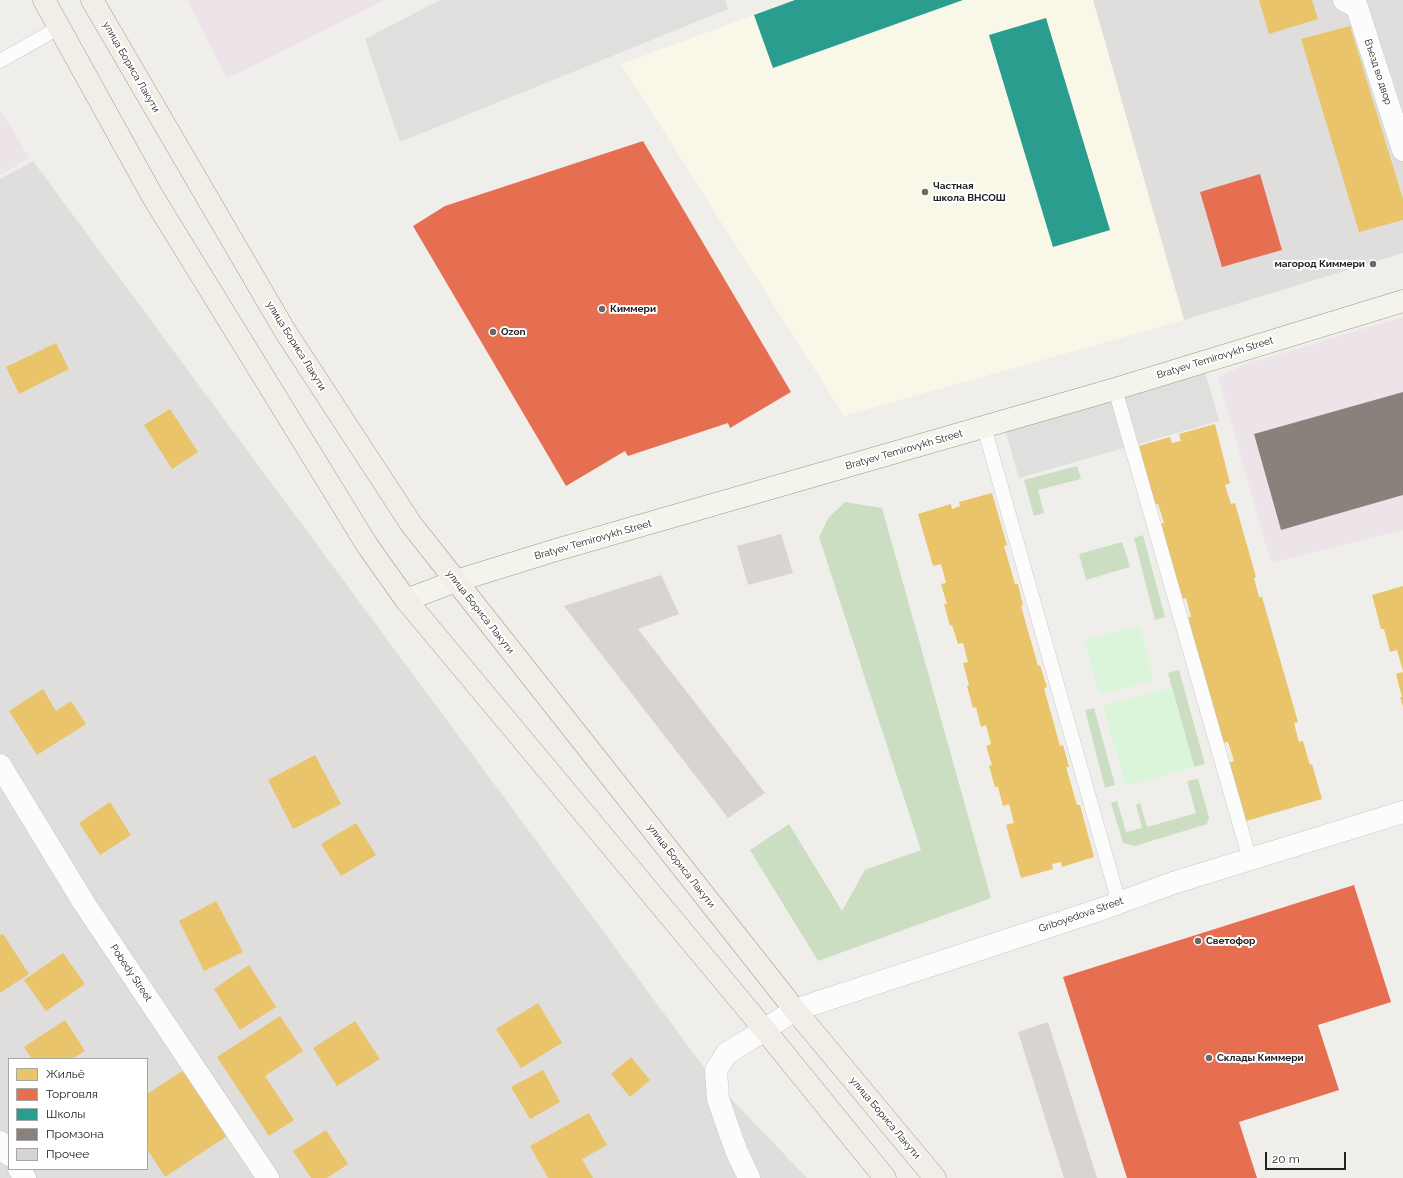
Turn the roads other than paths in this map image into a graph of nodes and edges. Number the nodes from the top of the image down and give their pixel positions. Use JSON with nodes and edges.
{"nodes":[{"id":1,"x":44,"y":0,"type":"edge"},
{"id":2,"x":92,"y":0,"type":"edge"},
{"id":3,"x":1344,"y":0,"type":"edge"},
{"id":4,"x":60,"y":27,"type":"junction"},
{"id":5,"x":0,"y":61,"type":"edge"},
{"id":6,"x":1403,"y":150,"type":"edge"},
{"id":7,"x":1403,"y":301,"type":"edge"},
{"id":8,"x":1115,"y":389,"type":"junction"},
{"id":9,"x":984,"y":427,"type":"junction"},
{"id":10,"x":456,"y":581,"type":"junction"},
{"id":11,"x":406,"y":600,"type":"junction"},
{"id":12,"x":0,"y":765,"type":"edge"},
{"id":13,"x":1403,"y":812,"type":"edge"},
{"id":14,"x":1250,"y":860,"type":"junction"},
{"id":15,"x":1119,"y":903,"type":"junction"},
{"id":16,"x":794,"y":1010,"type":"junction"},
{"id":17,"x":764,"y":1030,"type":"junction"},
{"id":18,"x":0,"y":1142,"type":"edge"},
{"id":19,"x":8,"y":1154,"type":"edge"},
{"id":20,"x":268,"y":1178,"type":"edge"},
{"id":21,"x":749,"y":1178,"type":"edge"},
{"id":22,"x":884,"y":1178,"type":"edge"},
{"id":23,"x":935,"y":1178,"type":"edge"}],
"edges":[{"from":1,"to":4,"type":"main road"},
{"from":2,"to":10,"type":"main road","name":"улица Бориса Лакути"},
{"from":3,"to":6,"type":"street","name":"Въезд во двор"},
{"from":4,"to":5,"type":"lane"},
{"from":4,"to":11,"type":"main road"},
{"from":7,"to":8,"type":"street","name":"Bratyev Temirovykh Street"},
{"from":8,"to":9,"type":"street","name":"Bratyev Temirovykh Street"},
{"from":8,"to":14,"type":"lane"},
{"from":9,"to":10,"type":"street","name":"Bratyev Temirovykh Street"},
{"from":9,"to":15,"type":"lane"},
{"from":10,"to":11,"type":"street","name":"Bratyev Temirovykh Street"},
{"from":10,"to":16,"type":"main road","name":"улица Бориса Лакути"},
{"from":11,"to":17,"type":"main road"},
{"from":12,"to":20,"type":"street","name":"Pobedy Street"},
{"from":13,"to":14,"type":"street","name":"Griboyedova Street"},
{"from":14,"to":15,"type":"street","name":"Griboyedova Street"},
{"from":15,"to":16,"type":"street","name":"Griboyedova Street"},
{"from":16,"to":17,"type":"street","name":"Griboyedova Street"},
{"from":16,"to":23,"type":"main road","name":"улица Бориса Лакути"},
{"from":17,"to":21,"type":"street","name":"Griboyedova Street"},
{"from":17,"to":22,"type":"main road"},
{"from":18,"to":19,"type":"street"}]}
